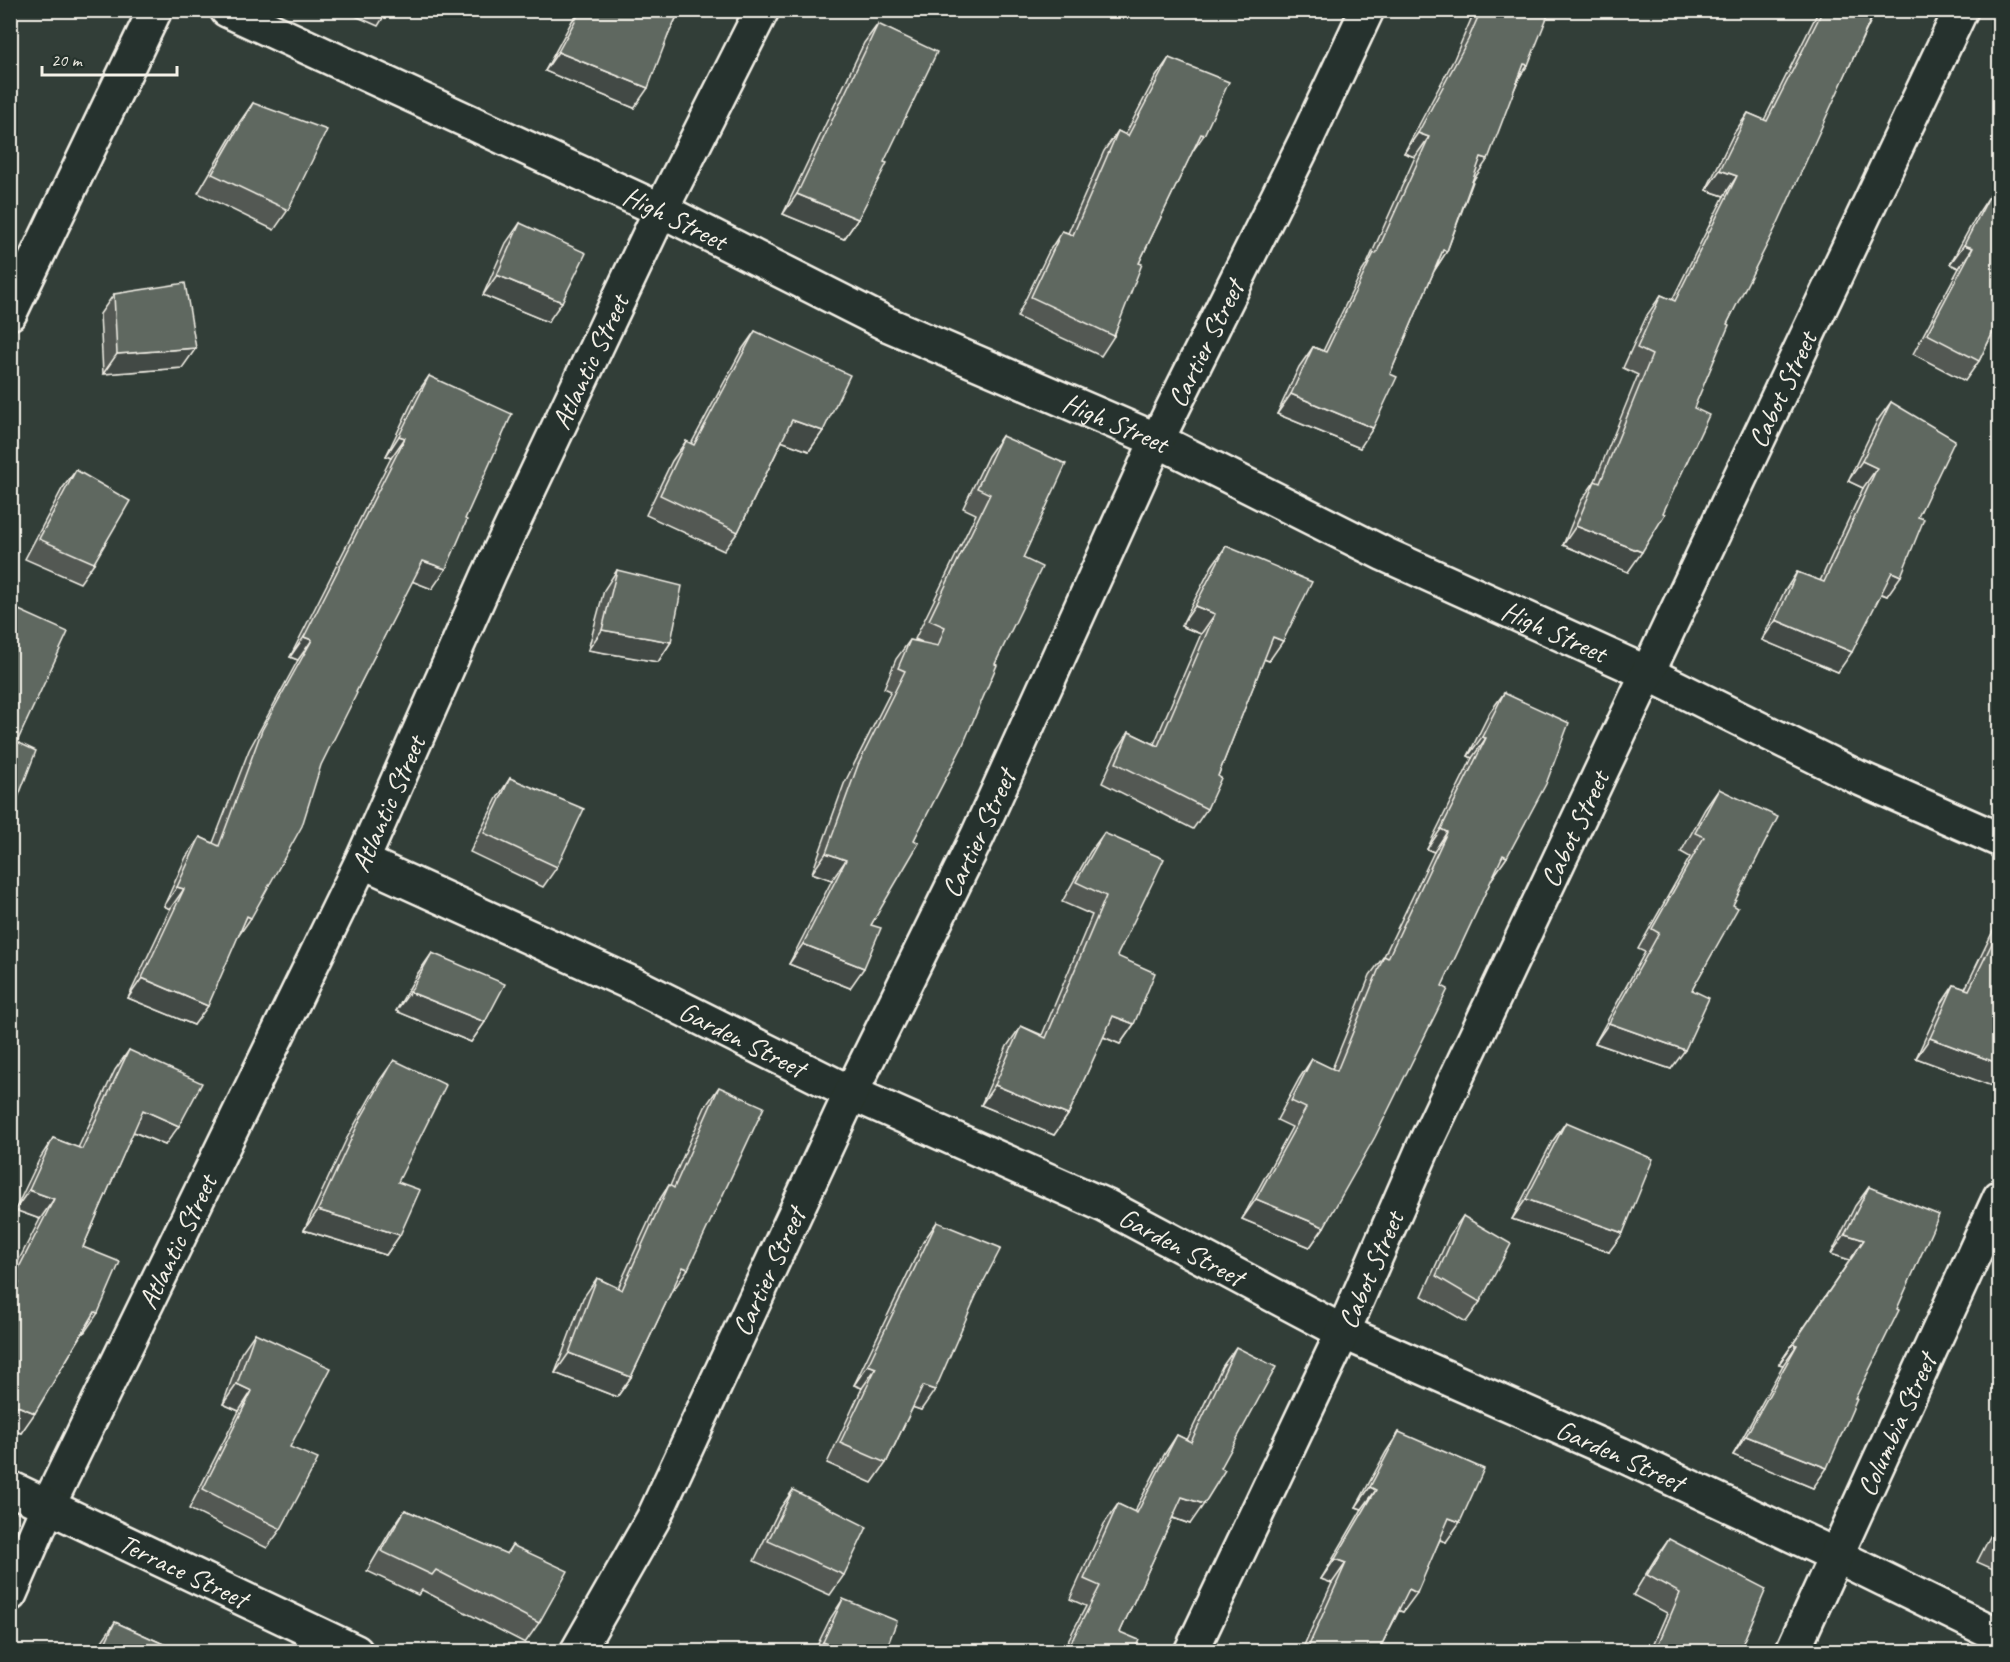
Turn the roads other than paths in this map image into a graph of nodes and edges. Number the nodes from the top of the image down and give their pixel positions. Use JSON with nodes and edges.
{"nodes":[{"id":1,"x":155,"y":10,"type":"edge"},
{"id":2,"x":227,"y":10,"type":"edge"},
{"id":3,"x":762,"y":10,"type":"edge"},
{"id":4,"x":1367,"y":10,"type":"edge"},
{"id":5,"x":1961,"y":10,"type":"edge"},
{"id":6,"x":661,"y":210,"type":"junction"},
{"id":7,"x":10,"y":313,"type":"edge"},
{"id":8,"x":1156,"y":441,"type":"junction"},
{"id":9,"x":1647,"y":673,"type":"junction"},
{"id":10,"x":2000,"y":840,"type":"edge"},
{"id":11,"x":362,"y":861,"type":"junction"},
{"id":12,"x":851,"y":1093,"type":"junction"},
{"id":13,"x":2000,"y":1197,"type":"edge"},
{"id":14,"x":1343,"y":1332,"type":"junction"},
{"id":15,"x":10,"y":1488,"type":"edge"},
{"id":16,"x":48,"y":1506,"type":"junction"},
{"id":17,"x":1837,"y":1556,"type":"junction"},
{"id":18,"x":10,"y":1594,"type":"edge"},
{"id":19,"x":2000,"y":1636,"type":"edge"},
{"id":20,"x":356,"y":1652,"type":"edge"},
{"id":21,"x":577,"y":1652,"type":"edge"},
{"id":22,"x":1191,"y":1652,"type":"edge"},
{"id":23,"x":1792,"y":1652,"type":"edge"}],
"edges":[{"from":1,"to":7,"type":"street"},
{"from":2,"to":6,"type":"street","name":"High Street"},
{"from":3,"to":6,"type":"street","name":"Atlantic Street"},
{"from":4,"to":8,"type":"street","name":"Cartier Street"},
{"from":5,"to":9,"type":"street","name":"Cabot Street"},
{"from":6,"to":8,"type":"street","name":"High Street"},
{"from":6,"to":11,"type":"street","name":"Atlantic Street"},
{"from":8,"to":9,"type":"street","name":"High Street"},
{"from":8,"to":12,"type":"street","name":"Cartier Street"},
{"from":9,"to":10,"type":"street","name":"High Street"},
{"from":9,"to":14,"type":"street","name":"Cabot Street"},
{"from":11,"to":12,"type":"street","name":"Garden Street"},
{"from":11,"to":16,"type":"street","name":"Atlantic Street"},
{"from":12,"to":14,"type":"street","name":"Garden Street"},
{"from":12,"to":21,"type":"street","name":"Cartier Street"},
{"from":13,"to":17,"type":"street","name":"Columbia Street"},
{"from":14,"to":17,"type":"street","name":"Garden Street"},
{"from":14,"to":22,"type":"street","name":"Cabot Street"},
{"from":15,"to":16,"type":"street","name":"Terrace Street"},
{"from":16,"to":18,"type":"street","name":"Atlantic Street"},
{"from":16,"to":20,"type":"street","name":"Terrace Street"},
{"from":17,"to":19,"type":"street","name":"Garden Street"},
{"from":17,"to":23,"type":"street","name":"Columbia Street"}]}
